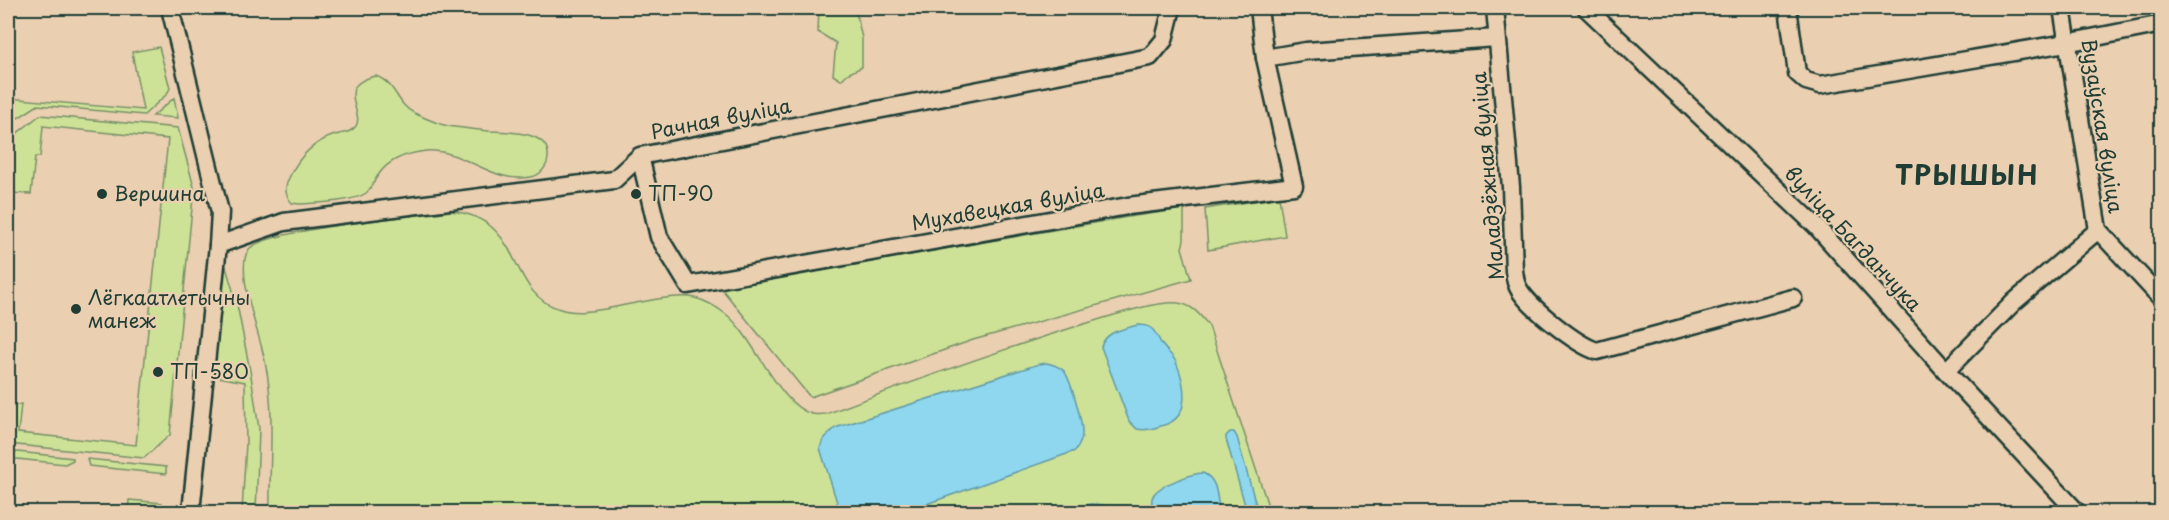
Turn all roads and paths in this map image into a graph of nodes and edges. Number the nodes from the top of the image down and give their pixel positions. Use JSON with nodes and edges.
{"nodes":[{"id":1,"x":170,"y":8,"type":"edge"},
{"id":2,"x":1172,"y":8,"type":"edge"},
{"id":3,"x":1259,"y":8,"type":"edge"},
{"id":4,"x":1495,"y":8,"type":"edge"},
{"id":5,"x":1586,"y":8,"type":"edge"},
{"id":6,"x":1788,"y":8,"type":"edge"},
{"id":7,"x":2062,"y":8,"type":"edge"},
{"id":8,"x":2162,"y":24,"type":"edge"},
{"id":9,"x":1497,"y":38,"type":"junction"},
{"id":10,"x":2066,"y":43,"type":"junction"},
{"id":11,"x":1265,"y":58,"type":"junction"},
{"id":12,"x":640,"y":156,"type":"junction"},
{"id":13,"x":2098,"y":230,"type":"junction"},
{"id":14,"x":218,"y":245,"type":"junction"},
{"id":15,"x":1793,"y":298,"type":"dead end"},
{"id":16,"x":2162,"y":299,"type":"edge"},
{"id":17,"x":1946,"y":371,"type":"junction"},
{"id":18,"x":191,"y":513,"type":"edge"},
{"id":19,"x":2077,"y":513,"type":"edge"}],
"edges":[{"from":1,"to":14,"type":"street"},
{"from":2,"to":12,"type":"street","name":"Рачная вуліца"},
{"from":3,"to":11,"type":"street","name":"Мухавецкая вуліца"},
{"from":4,"to":9,"type":"street","name":"Маладзёжная вуліца"},
{"from":5,"to":17,"type":"street","name":"вуліца Багданчука"},
{"from":6,"to":10,"type":"street"},
{"from":7,"to":10,"type":"street","name":"Вузаўская вуліца"},
{"from":8,"to":10,"type":"street"},
{"from":9,"to":11,"type":"street"},
{"from":9,"to":15,"type":"street","name":"Маладзёжная вуліца"},
{"from":10,"to":13,"type":"street","name":"Вузаўская вуліца"},
{"from":11,"to":12,"type":"street","name":"Мухавецкая вуліца"},
{"from":12,"to":14,"type":"street","name":"Рачная вуліца"},
{"from":13,"to":16,"type":"street","name":"Вузаўская вуліца"},
{"from":13,"to":17,"type":"street"},
{"from":14,"to":18,"type":"street"},
{"from":17,"to":19,"type":"street","name":"вуліца Багданчука"}]}
